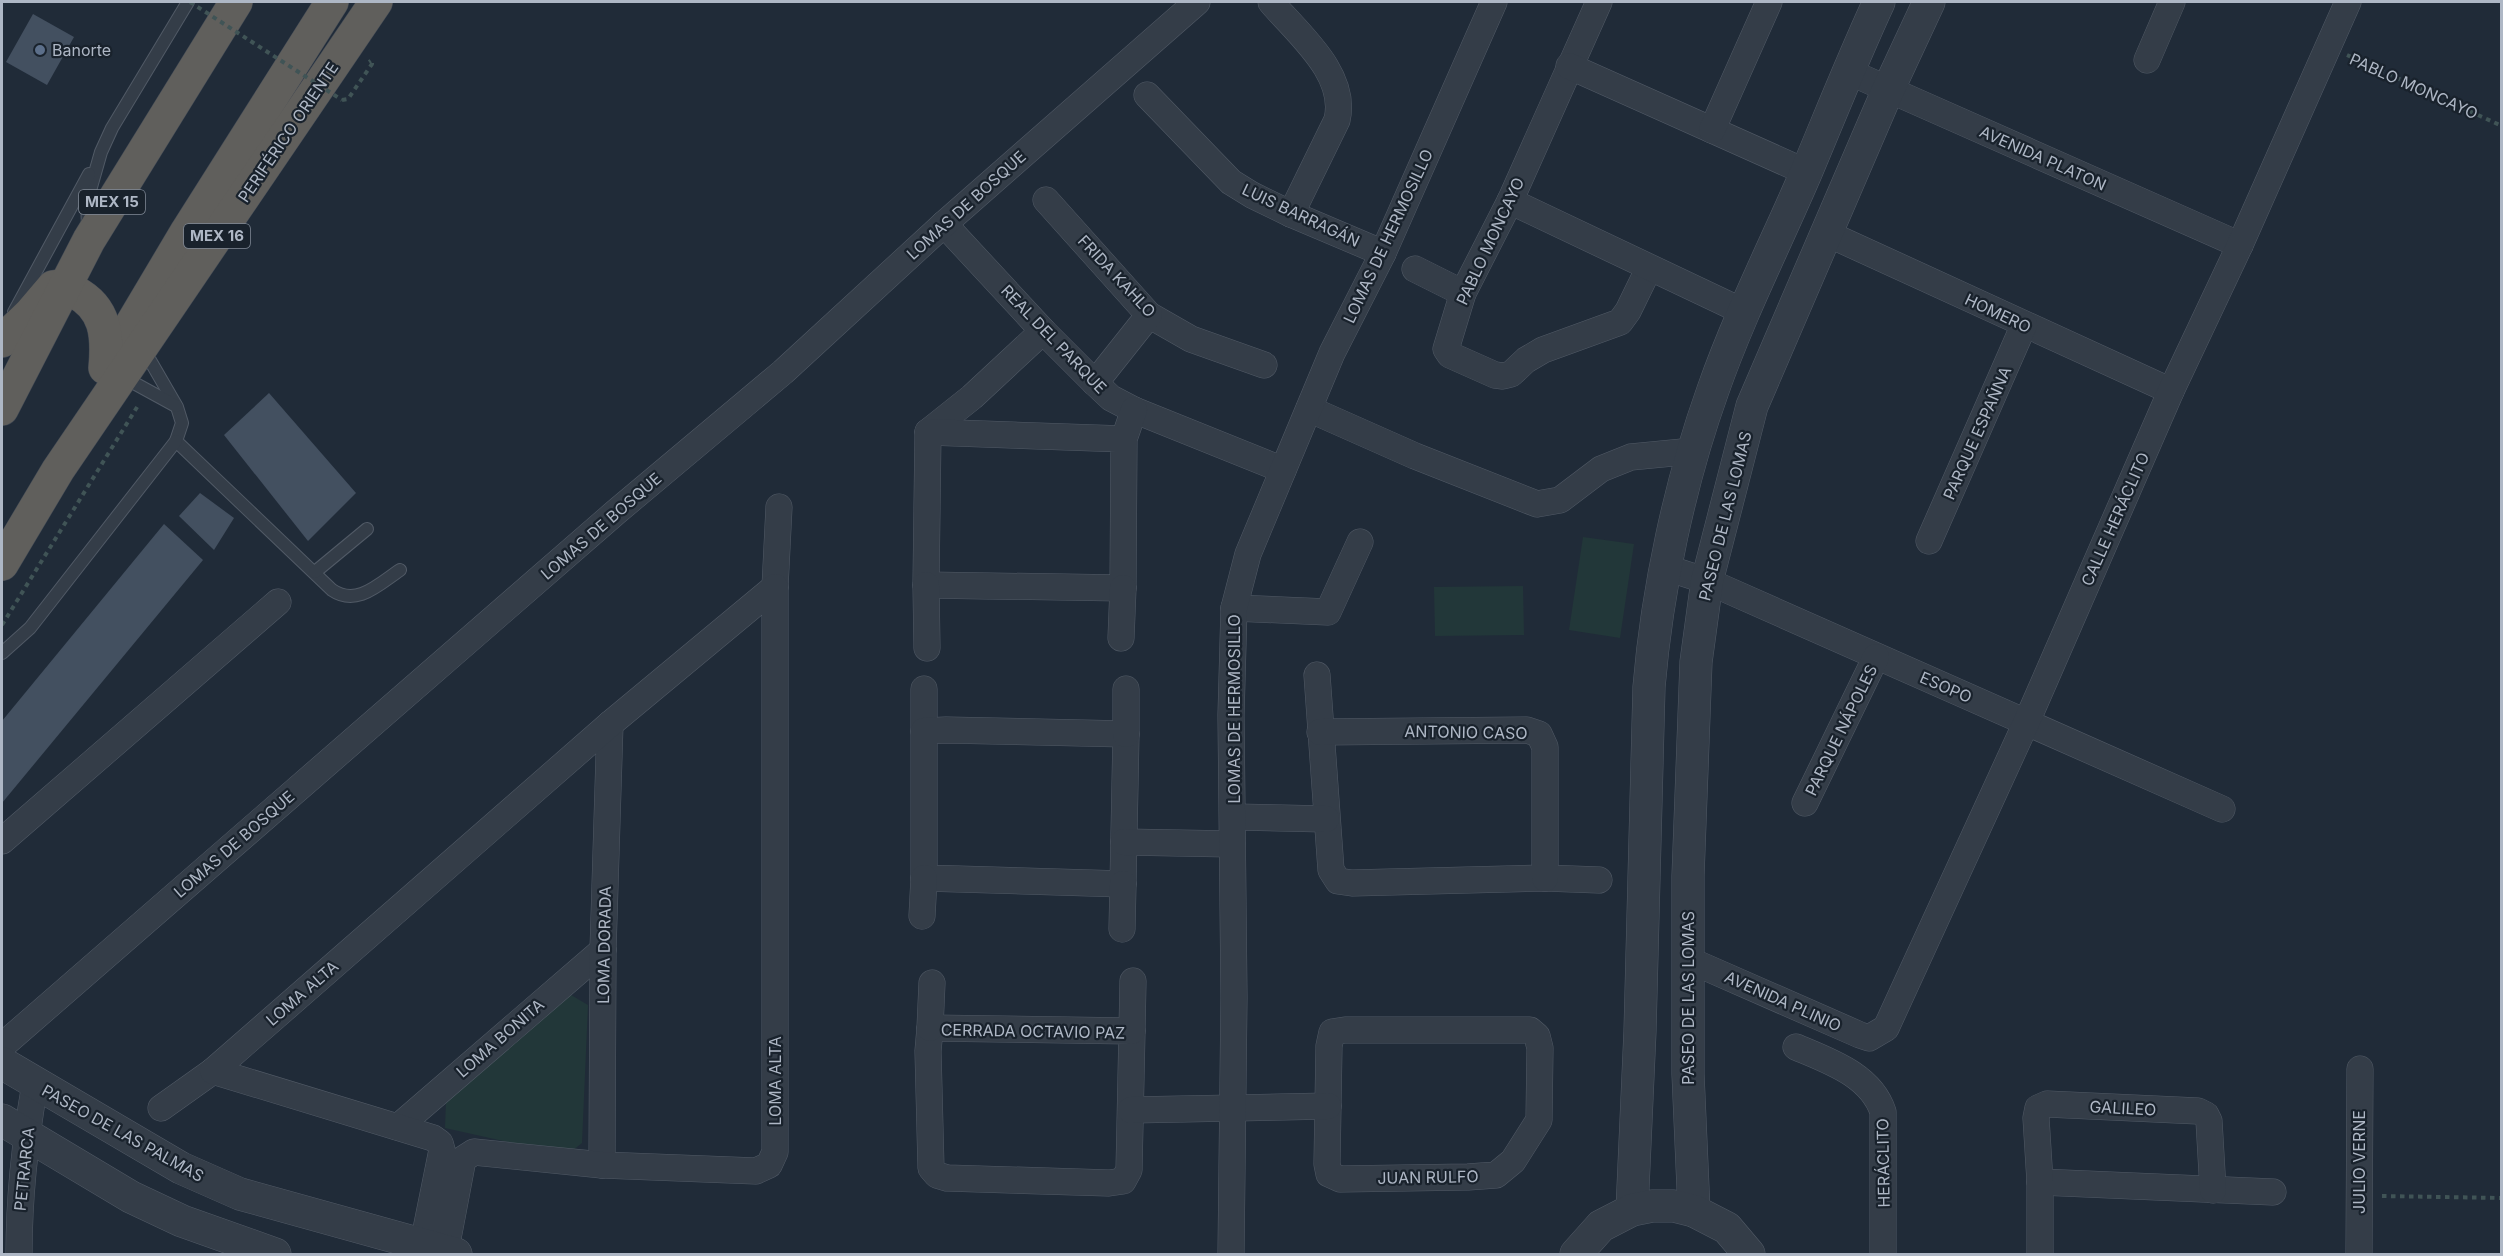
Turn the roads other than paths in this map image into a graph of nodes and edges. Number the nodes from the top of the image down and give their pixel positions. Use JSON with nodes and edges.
{"nodes":[{"id":1,"x":189,"y":2,"type":"edge"},
{"id":2,"x":236,"y":2,"type":"edge"},
{"id":3,"x":332,"y":2,"type":"edge"},
{"id":4,"x":376,"y":2,"type":"edge"},
{"id":5,"x":1197,"y":2,"type":"edge"},
{"id":6,"x":1271,"y":2,"type":"edge"},
{"id":7,"x":1599,"y":2,"type":"edge"},
{"id":8,"x":1769,"y":2,"type":"edge"},
{"id":9,"x":1879,"y":2,"type":"edge"},
{"id":10,"x":1929,"y":2,"type":"edge"},
{"id":11,"x":2172,"y":2,"type":"edge"},
{"id":12,"x":2348,"y":2,"type":"edge"},
{"id":13,"x":1485,"y":7,"type":"edge"},
{"id":14,"x":2146,"y":60,"type":"dead end"},
{"id":15,"x":1569,"y":66,"type":"junction"},
{"id":16,"x":1847,"y":71,"type":"junction"},
{"id":17,"x":1888,"y":90,"type":"junction"},
{"id":18,"x":1147,"y":95,"type":"dead end"},
{"id":19,"x":1712,"y":130,"type":"junction"},
{"id":20,"x":100,"y":152,"type":"junction"},
{"id":21,"x":1806,"y":172,"type":"junction"},
{"id":22,"x":1046,"y":200,"type":"dead end"},
{"id":23,"x":1510,"y":201,"type":"junction"},
{"id":24,"x":1291,"y":214,"type":"junction"},
{"id":25,"x":944,"y":224,"type":"junction"},
{"id":26,"x":1826,"y":233,"type":"junction"},
{"id":27,"x":88,"y":240,"type":"junction"},
{"id":28,"x":2240,"y":244,"type":"junction"},
{"id":29,"x":1383,"y":253,"type":"junction"},
{"id":30,"x":1649,"y":268,"type":"junction"},
{"id":31,"x":1415,"y":269,"type":"dead end"},
{"id":32,"x":63,"y":285,"type":"junction"},
{"id":33,"x":1463,"y":293,"type":"junction"},
{"id":34,"x":1744,"y":312,"type":"junction"},
{"id":35,"x":1149,"y":315,"type":"junction"},
{"id":36,"x":2024,"y":325,"type":"junction"},
{"id":37,"x":1043,"y":331,"type":"junction"},
{"id":38,"x":2,"y":339,"type":"edge"},
{"id":39,"x":141,"y":346,"type":"junction"},
{"id":40,"x":1264,"y":365,"type":"dead end"},
{"id":41,"x":125,"y":378,"type":"junction"},
{"id":42,"x":1095,"y":383,"type":"junction"},
{"id":43,"x":2171,"y":391,"type":"junction"},
{"id":44,"x":177,"y":406,"type":"junction"},
{"id":45,"x":2,"y":409,"type":"edge"},
{"id":46,"x":1309,"y":409,"type":"junction"},
{"id":47,"x":1134,"y":410,"type":"junction"},
{"id":48,"x":928,"y":432,"type":"junction"},
{"id":49,"x":1124,"y":439,"type":"junction"},
{"id":50,"x":176,"y":441,"type":"junction"},
{"id":51,"x":1693,"y":451,"type":"junction"},
{"id":52,"x":1283,"y":470,"type":"junction"},
{"id":53,"x":779,"y":507,"type":"dead end"},
{"id":54,"x":368,"y":529,"type":"dead end"},
{"id":55,"x":1360,"y":542,"type":"dead end"},
{"id":56,"x":1929,"y":542,"type":"dead end"},
{"id":57,"x":2,"y":564,"type":"edge"},
{"id":58,"x":1667,"y":568,"type":"junction"},
{"id":59,"x":400,"y":570,"type":"dead end"},
{"id":60,"x":315,"y":572,"type":"junction"},
{"id":61,"x":1707,"y":581,"type":"junction"},
{"id":62,"x":926,"y":585,"type":"junction"},
{"id":63,"x":775,"y":587,"type":"junction"},
{"id":64,"x":1123,"y":588,"type":"junction"},
{"id":65,"x":278,"y":602,"type":"dead end"},
{"id":66,"x":1234,"y":608,"type":"junction"},
{"id":67,"x":1120,"y":638,"type":"dead end"},
{"id":68,"x":927,"y":648,"type":"dead end"},
{"id":69,"x":2,"y":653,"type":"edge"},
{"id":70,"x":1876,"y":657,"type":"junction"},
{"id":71,"x":1317,"y":675,"type":"dead end"},
{"id":72,"x":924,"y":689,"type":"dead end"},
{"id":73,"x":1126,"y":689,"type":"dead end"},
{"id":74,"x":2027,"y":721,"type":"junction"},
{"id":75,"x":610,"y":724,"type":"junction"},
{"id":76,"x":924,"y":731,"type":"junction"},
{"id":77,"x":1320,"y":732,"type":"junction"},
{"id":78,"x":1126,"y":734,"type":"junction"},
{"id":79,"x":1805,"y":803,"type":"dead end"},
{"id":80,"x":2223,"y":809,"type":"dead end"},
{"id":81,"x":1233,"y":817,"type":"junction"},
{"id":82,"x":1326,"y":819,"type":"junction"},
{"id":83,"x":2,"y":841,"type":"edge"},
{"id":84,"x":1124,"y":842,"type":"junction"},
{"id":85,"x":1232,"y":844,"type":"junction"},
{"id":86,"x":924,"y":878,"type":"junction"},
{"id":87,"x":1545,"y":878,"type":"junction"},
{"id":88,"x":1599,"y":880,"type":"dead end"},
{"id":89,"x":1123,"y":884,"type":"junction"},
{"id":90,"x":922,"y":916,"type":"dead end"},
{"id":91,"x":1688,"y":918,"type":"junction"},
{"id":92,"x":1642,"y":919,"type":"junction"},
{"id":93,"x":1122,"y":929,"type":"dead end"},
{"id":94,"x":603,"y":950,"type":"junction"},
{"id":95,"x":1689,"y":960,"type":"junction"},
{"id":96,"x":1133,"y":981,"type":"dead end"},
{"id":97,"x":932,"y":983,"type":"dead end"},
{"id":98,"x":930,"y":1029,"type":"junction"},
{"id":99,"x":1132,"y":1031,"type":"junction"},
{"id":100,"x":1878,"y":1034,"type":"joint"},
{"id":101,"x":2,"y":1046,"type":"edge"},
{"id":102,"x":1796,"y":1047,"type":"dead end"},
{"id":103,"x":2,"y":1064,"type":"edge"},
{"id":104,"x":2360,"y":1069,"type":"dead end"},
{"id":105,"x":213,"y":1071,"type":"junction"},
{"id":106,"x":35,"y":1084,"type":"junction"},
{"id":107,"x":1328,"y":1106,"type":"junction"},
{"id":108,"x":1233,"y":1107,"type":"junction"},
{"id":109,"x":161,"y":1108,"type":"dead end"},
{"id":110,"x":1131,"y":1110,"type":"junction"},
{"id":111,"x":398,"y":1127,"type":"junction"},
{"id":112,"x":14,"y":1128,"type":"edge"},
{"id":113,"x":602,"y":1165,"type":"junction"},
{"id":114,"x":2040,"y":1182,"type":"junction"},
{"id":115,"x":2214,"y":1190,"type":"junction"},
{"id":116,"x":2273,"y":1192,"type":"dead end"},
{"id":117,"x":1632,"y":1210,"type":"junction"},
{"id":118,"x":1694,"y":1211,"type":"junction"},
{"id":119,"x":438,"y":1252,"type":"edge"},
{"id":120,"x":19,"y":1254,"type":"edge"},
{"id":121,"x":275,"y":1254,"type":"edge"},
{"id":122,"x":1231,"y":1254,"type":"edge"},
{"id":123,"x":1576,"y":1254,"type":"edge"},
{"id":124,"x":1749,"y":1254,"type":"edge"},
{"id":125,"x":1883,"y":1254,"type":"edge"},
{"id":126,"x":2040,"y":1254,"type":"edge"},
{"id":127,"x":2359,"y":1254,"type":"edge"}],
"edges":[{"from":1,"to":20,"type":"lane"},
{"from":2,"to":27,"type":"highway","number":"MEX 15"},
{"from":3,"to":41,"type":"highway"},
{"from":4,"to":39,"type":"highway","name":"PERIFÉRICO ORIENTE","number":"MEX 16"},
{"from":5,"to":25,"type":"street","name":"LOMAS DE BOSQUE"},
{"from":6,"to":24,"type":"street"},
{"from":7,"to":15,"type":"street","name":"PABLO MONCAYO"},
{"from":8,"to":19,"type":"street"},
{"from":9,"to":16,"type":"street"},
{"from":10,"to":17,"type":"street","name":"PASEO DE LAS LOMAS"},
{"from":11,"to":14,"type":"street"},
{"from":12,"to":28,"type":"street","name":"CALLE HERÁCLITO"},
{"from":13,"to":29,"type":"street","name":"LOMAS DE HERMOSILLO"},
{"from":15,"to":19,"type":"street"},
{"from":15,"to":23,"type":"street","name":"PABLO MONCAYO"},
{"from":16,"to":17,"type":"street","name":"AVENIDA PLATON"},
{"from":16,"to":21,"type":"street"},
{"from":17,"to":26,"type":"street","name":"PASEO DE LAS LOMAS"},
{"from":17,"to":28,"type":"street","name":"AVENIDA PLATON"},
{"from":18,"to":24,"type":"street","name":"LUIS BARRAGÁN"},
{"from":19,"to":21,"type":"street"},
{"from":20,"to":27,"type":"lane"},
{"from":20,"to":38,"type":"lane"},
{"from":21,"to":34,"type":"street"},
{"from":22,"to":35,"type":"street","name":"FRIDA KAHLO"},
{"from":23,"to":30,"type":"street"},
{"from":23,"to":33,"type":"street","name":"PABLO MONCAYO"},
{"from":24,"to":29,"type":"street","name":"LUIS BARRAGÁN"},
{"from":25,"to":37,"type":"street","name":"REAL DEL PARQUE"},
{"from":25,"to":101,"type":"street","name":"LOMAS DE BOSQUE"},
{"from":26,"to":36,"type":"street","name":"HOMERO"},
{"from":26,"to":61,"type":"street","name":"PASEO DE LAS LOMAS"},
{"from":27,"to":32,"type":"highway","number":"MEX 15"},
{"from":28,"to":43,"type":"street","name":"CALLE HERÁCLITO"},
{"from":29,"to":46,"type":"street","name":"LOMAS DE HERMOSILLO"},
{"from":30,"to":33,"type":"street","name":"PABLO MONCAYO"},
{"from":30,"to":34,"type":"street"},
{"from":31,"to":33,"type":"street"},
{"from":32,"to":38,"type":"highway"},
{"from":32,"to":41,"type":"highway"},
{"from":32,"to":45,"type":"highway","number":"MEX 15"},
{"from":34,"to":51,"type":"street"},
{"from":35,"to":40,"type":"street","name":"FRIDA KAHLO"},
{"from":35,"to":42,"type":"street"},
{"from":36,"to":43,"type":"street","name":"HOMERO"},
{"from":36,"to":56,"type":"street","name":"PARQUE ESPAÑNA"},
{"from":37,"to":42,"type":"street","name":"REAL DEL PARQUE"},
{"from":37,"to":48,"type":"street"},
{"from":39,"to":41,"type":"highway","name":"PERIFÉRICO ORIENTE","number":"MEX 16"},
{"from":39,"to":44,"type":"lane"},
{"from":41,"to":44,"type":"lane"},
{"from":41,"to":57,"type":"highway","name":"PERIFÉRICO ORIENTE","number":"MEX 16"},
{"from":42,"to":47,"type":"street","name":"REAL DEL PARQUE"},
{"from":43,"to":74,"type":"street","name":"CALLE HERÁCLITO"},
{"from":44,"to":50,"type":"lane"},
{"from":46,"to":51,"type":"street"},
{"from":46,"to":52,"type":"street","name":"LOMAS DE HERMOSILLO"},
{"from":47,"to":49,"type":"street"},
{"from":47,"to":52,"type":"street","name":"REAL DEL PARQUE"},
{"from":48,"to":49,"type":"street"},
{"from":48,"to":62,"type":"street"},
{"from":49,"to":64,"type":"street"},
{"from":50,"to":60,"type":"lane"},
{"from":50,"to":69,"type":"lane"},
{"from":51,"to":58,"type":"street"},
{"from":52,"to":66,"type":"street","name":"LOMAS DE HERMOSILLO"},
{"from":53,"to":63,"type":"street","name":"LOMA ALTA"},
{"from":54,"to":60,"type":"lane"},
{"from":55,"to":66,"type":"street"},
{"from":58,"to":61,"type":"street","name":"ESOPO"},
{"from":58,"to":92,"type":"street"},
{"from":59,"to":60,"type":"lane"},
{"from":61,"to":70,"type":"street","name":"ESOPO"},
{"from":61,"to":91,"type":"street","name":"PASEO DE LAS LOMAS"},
{"from":62,"to":64,"type":"street"},
{"from":62,"to":68,"type":"street"},
{"from":63,"to":75,"type":"street","name":"LOMA ALTA"},
{"from":63,"to":113,"type":"street","name":"LOMA ALTA"},
{"from":64,"to":67,"type":"street"},
{"from":65,"to":83,"type":"street"},
{"from":66,"to":81,"type":"street","name":"LOMAS DE HERMOSILLO"},
{"from":70,"to":74,"type":"street","name":"ESOPO"},
{"from":70,"to":79,"type":"street","name":"PARQUE NÁPOLES"},
{"from":71,"to":77,"type":"street"},
{"from":72,"to":76,"type":"street"},
{"from":73,"to":78,"type":"street"},
{"from":74,"to":80,"type":"street","name":"ESOPO"},
{"from":74,"to":100,"type":"street","name":"CALLE HERÁCLITO"},
{"from":75,"to":94,"type":"street","name":"LOMA DORADA"},
{"from":75,"to":105,"type":"street","name":"LOMA ALTA"},
{"from":76,"to":78,"type":"street"},
{"from":76,"to":86,"type":"street"},
{"from":77,"to":82,"type":"street"},
{"from":77,"to":87,"type":"street","name":"ANTONIO CASO"},
{"from":78,"to":84,"type":"street"},
{"from":81,"to":82,"type":"street"},
{"from":81,"to":85,"type":"street","name":"LOMAS DE HERMOSILLO"},
{"from":82,"to":87,"type":"street"},
{"from":84,"to":85,"type":"street"},
{"from":84,"to":89,"type":"street"},
{"from":85,"to":108,"type":"street","name":"LOMAS DE HERMOSILLO"},
{"from":86,"to":89,"type":"street"},
{"from":86,"to":90,"type":"street"},
{"from":87,"to":88,"type":"street"},
{"from":89,"to":93,"type":"street"},
{"from":91,"to":92,"type":"street"},
{"from":91,"to":95,"type":"street","name":"PASEO DE LAS LOMAS"},
{"from":92,"to":117,"type":"street"},
{"from":94,"to":111,"type":"street","name":"LOMA BONITA"},
{"from":94,"to":113,"type":"street","name":"LOMA DORADA"},
{"from":95,"to":100,"type":"street","name":"AVENIDA PLINIO"},
{"from":95,"to":118,"type":"street","name":"PASEO DE LAS LOMAS"},
{"from":96,"to":99,"type":"street"},
{"from":97,"to":98,"type":"street","name":"CERRADA OCTAVIO PAZ"},
{"from":98,"to":99,"type":"street","name":"CERRADA OCTAVIO PAZ"},
{"from":98,"to":110,"type":"street","name":"CERRADA OCTAVIO PAZ"},
{"from":99,"to":110,"type":"street","name":"CERRADA OCTAVIO PAZ"},
{"from":102,"to":125,"type":"street","name":"HERÁCLITO"},
{"from":103,"to":106,"type":"street","name":"PASEO DE LAS PALMAS"},
{"from":104,"to":127,"type":"street","name":"JULIO VERNE"},
{"from":105,"to":109,"type":"street","name":"LOMA ALTA"},
{"from":105,"to":111,"type":"street"},
{"from":106,"to":112,"type":"street","name":"PETRARCA"},
{"from":106,"to":119,"type":"street","name":"PASEO DE LAS PALMAS"},
{"from":107,"to":107,"type":"street","name":"JUAN RULFO"},
{"from":107,"to":108,"type":"street"},
{"from":108,"to":110,"type":"street"},
{"from":108,"to":122,"type":"street","name":"LOMAS DE HERMOSILLO"},
{"from":111,"to":119,"type":"street"},
{"from":112,"to":120,"type":"street","name":"PETRARCA"},
{"from":112,"to":121,"type":"street"},
{"from":113,"to":119,"type":"street","name":"LOMA ALTA"},
{"from":114,"to":115,"type":"street"},
{"from":114,"to":115,"type":"street","name":"GALILEO"},
{"from":114,"to":126,"type":"street","name":"GALILEO"},
{"from":115,"to":116,"type":"street"},
{"from":117,"to":118,"type":"street"},
{"from":117,"to":123,"type":"street"},
{"from":118,"to":124,"type":"street"}]}
